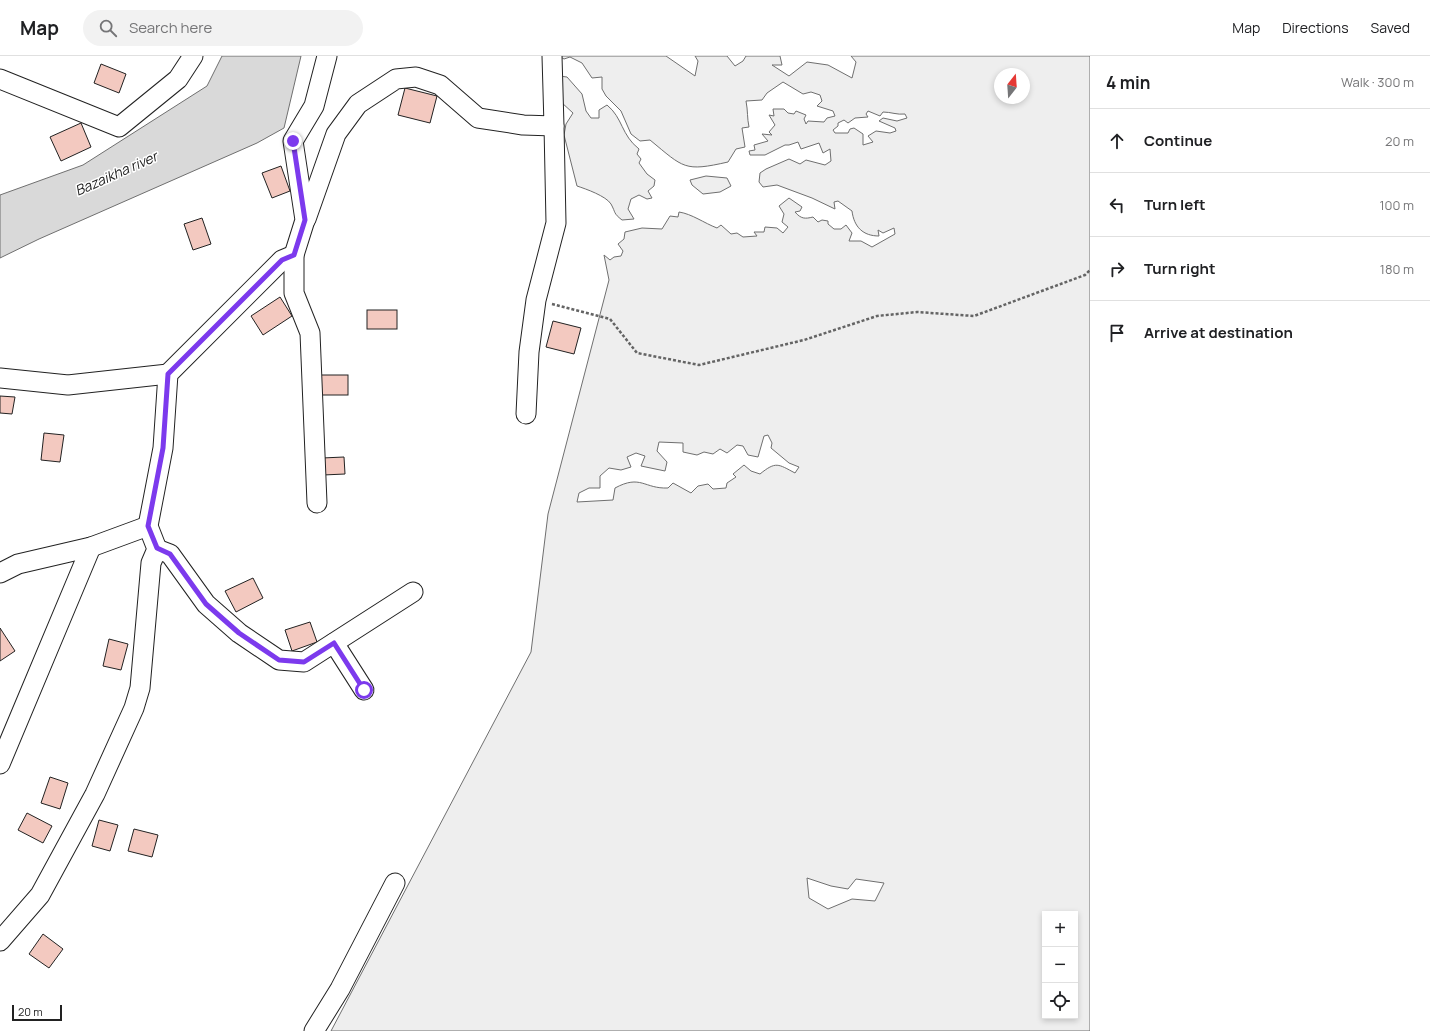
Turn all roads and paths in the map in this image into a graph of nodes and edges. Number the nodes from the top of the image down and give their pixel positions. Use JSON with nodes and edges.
{"nodes":[{"id":1,"x":193,"y":56,"type":"edge"},
{"id":2,"x":327,"y":56,"type":"edge"},
{"id":3,"x":552,"y":56,"type":"edge"},
{"id":4,"x":0,"y":79,"type":"edge"},
{"id":5,"x":554,"y":126,"type":"junction"},
{"id":6,"x":305,"y":220,"type":"junction"},
{"id":7,"x":294,"y":255,"type":"junction"},
{"id":8,"x":1090,"y":270,"type":"edge"},
{"id":9,"x":536,"y":300,"type":"junction"},
{"id":10,"x":168,"y":374,"type":"junction"},
{"id":11,"x":0,"y":378,"type":"edge"},
{"id":12,"x":526,"y":414,"type":"dead end"},
{"id":13,"x":317,"y":503,"type":"dead end"},
{"id":14,"x":148,"y":526,"type":"junction"},
{"id":15,"x":90,"y":547,"type":"junction"},
{"id":16,"x":157,"y":548,"type":"junction"},
{"id":17,"x":0,"y":574,"type":"edge"},
{"id":18,"x":413,"y":592,"type":"dead end"},
{"id":19,"x":334,"y":643,"type":"junction"},
{"id":20,"x":364,"y":690,"type":"dead end"},
{"id":21,"x":0,"y":764,"type":"edge"},
{"id":22,"x":395,"y":883,"type":"dead end"},
{"id":23,"x":0,"y":941,"type":"edge"},
{"id":24,"x":314,"y":1031,"type":"edge"}],
"edges":[{"from":1,"to":4,"type":"street"},
{"from":2,"to":6,"type":"street"},
{"from":3,"to":5,"type":"street"},
{"from":5,"to":6,"type":"street"},
{"from":5,"to":9,"type":"street"},
{"from":6,"to":7,"type":"street"},
{"from":7,"to":10,"type":"street"},
{"from":7,"to":13,"type":"street"},
{"from":8,"to":9,"type":"path"},
{"from":9,"to":12,"type":"street"},
{"from":10,"to":11,"type":"street"},
{"from":10,"to":14,"type":"street"},
{"from":14,"to":15,"type":"street"},
{"from":14,"to":16,"type":"street"},
{"from":15,"to":17,"type":"street"},
{"from":15,"to":21,"type":"street"},
{"from":16,"to":19,"type":"street"},
{"from":16,"to":23,"type":"street"},
{"from":18,"to":19,"type":"street"},
{"from":19,"to":20,"type":"street"},
{"from":22,"to":24,"type":"street"}]}
